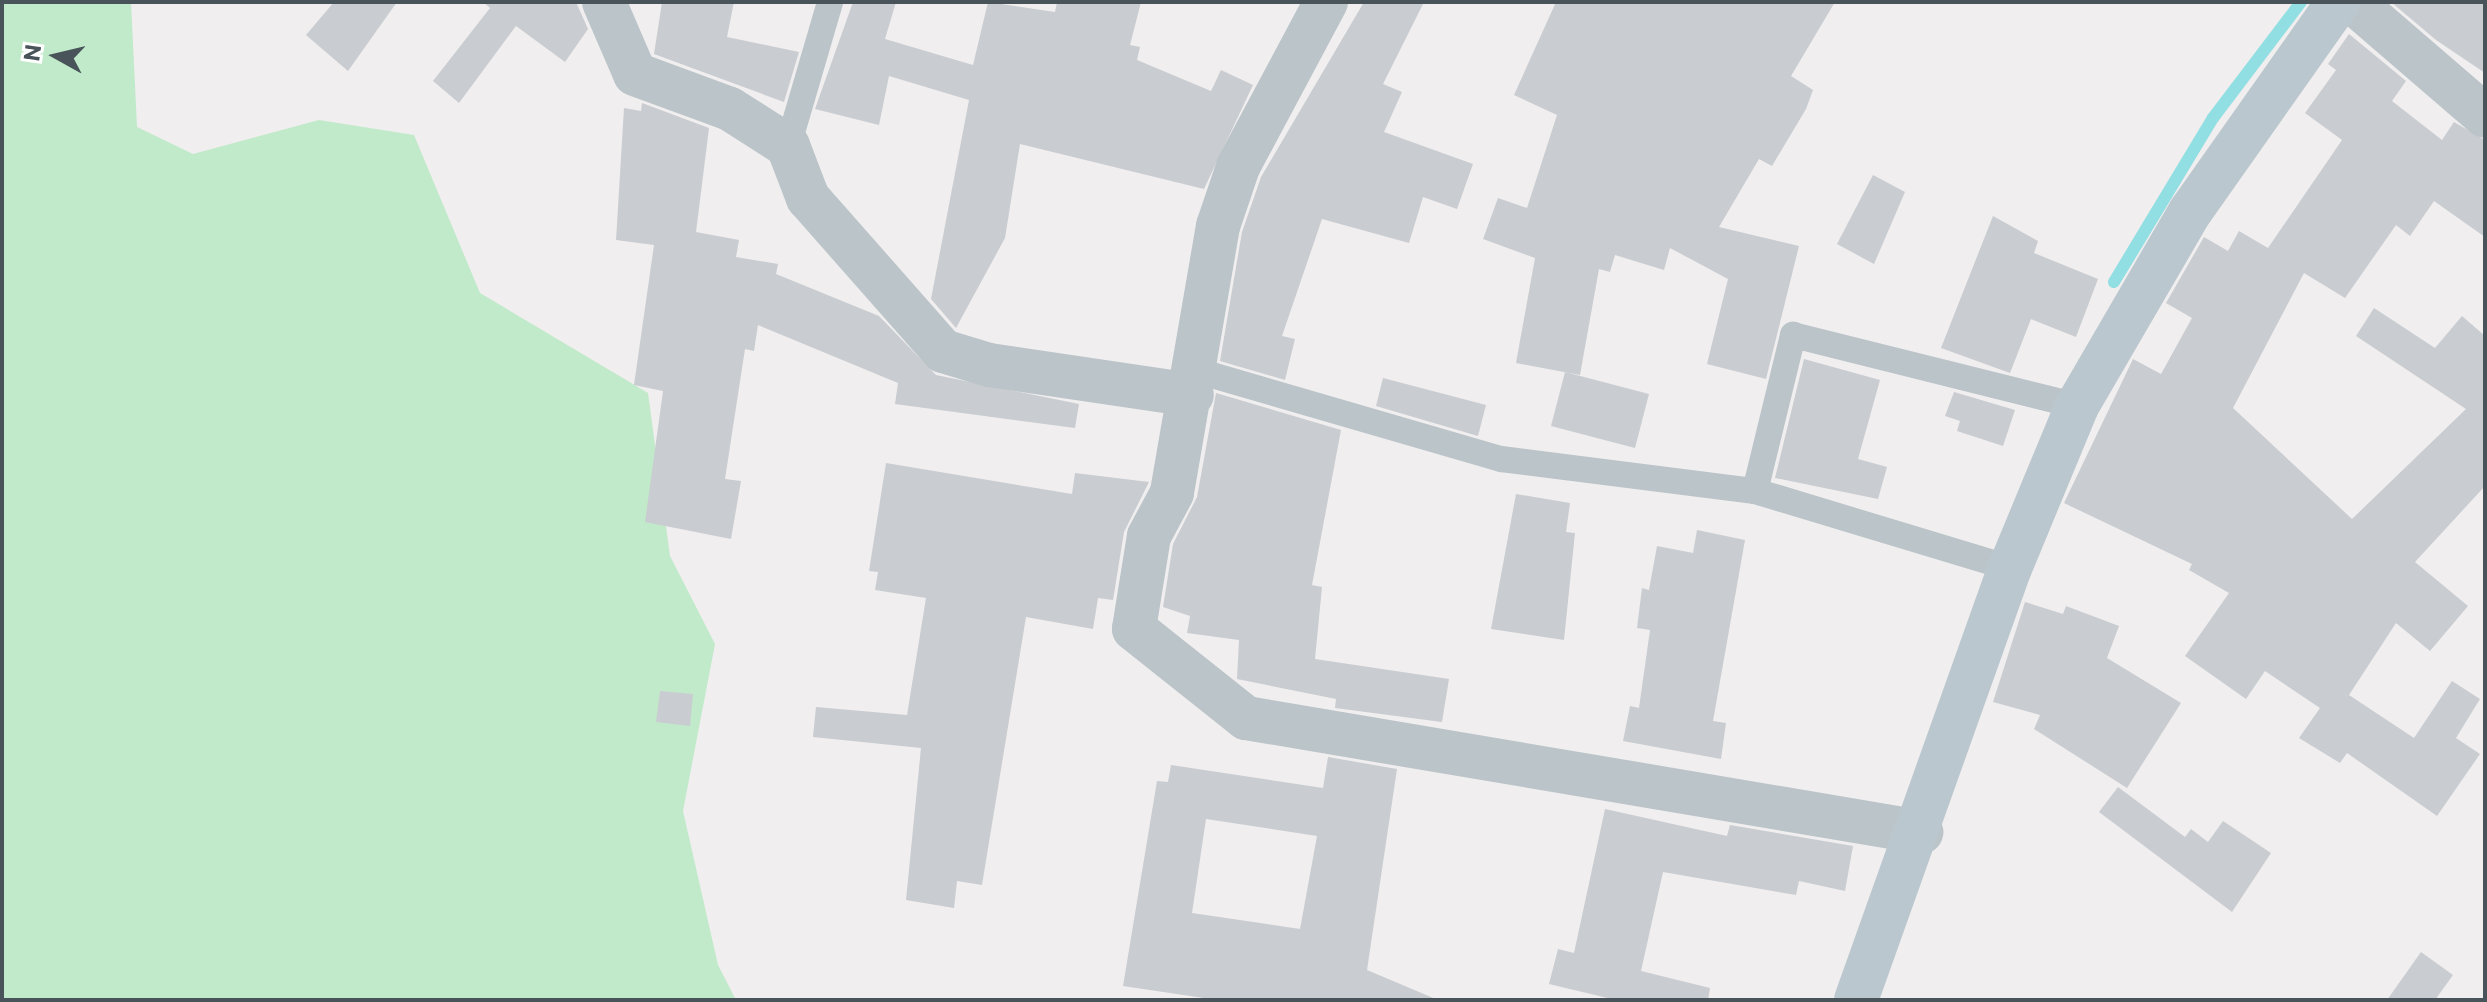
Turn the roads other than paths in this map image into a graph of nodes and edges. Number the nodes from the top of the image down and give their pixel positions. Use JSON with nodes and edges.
{"nodes":[{"id":1,"x":604,"y":2,"type":"edge"},
{"id":2,"x":830,"y":2,"type":"edge"},
{"id":3,"x":1326,"y":2,"type":"edge"},
{"id":4,"x":2338,"y":2,"type":"edge"},
{"id":5,"x":2353,"y":2,"type":"edge"},
{"id":6,"x":2485,"y":116,"type":"edge"},
{"id":7,"x":788,"y":146,"type":"junction"},
{"id":8,"x":1191,"y":382,"type":"junction"},
{"id":9,"x":2077,"y":406,"type":"junction"},
{"id":10,"x":1755,"y":491,"type":"junction"},
{"id":11,"x":2010,"y":568,"type":"junction"},
{"id":12,"x":1921,"y":832,"type":"junction"},
{"id":13,"x":1856,"y":1000,"type":"edge"}],
"edges":[{"from":1,"to":7,"type":"street"},
{"from":2,"to":7,"type":"lane"},
{"from":3,"to":8,"type":"street"},
{"from":4,"to":9,"type":"street"},
{"from":5,"to":6,"type":"street"},
{"from":7,"to":8,"type":"street"},
{"from":8,"to":10,"type":"lane"},
{"from":8,"to":12,"type":"street"},
{"from":9,"to":10,"type":"lane"},
{"from":9,"to":11,"type":"street"},
{"from":10,"to":11,"type":"lane"},
{"from":11,"to":12,"type":"street"},
{"from":12,"to":13,"type":"street"}]}
